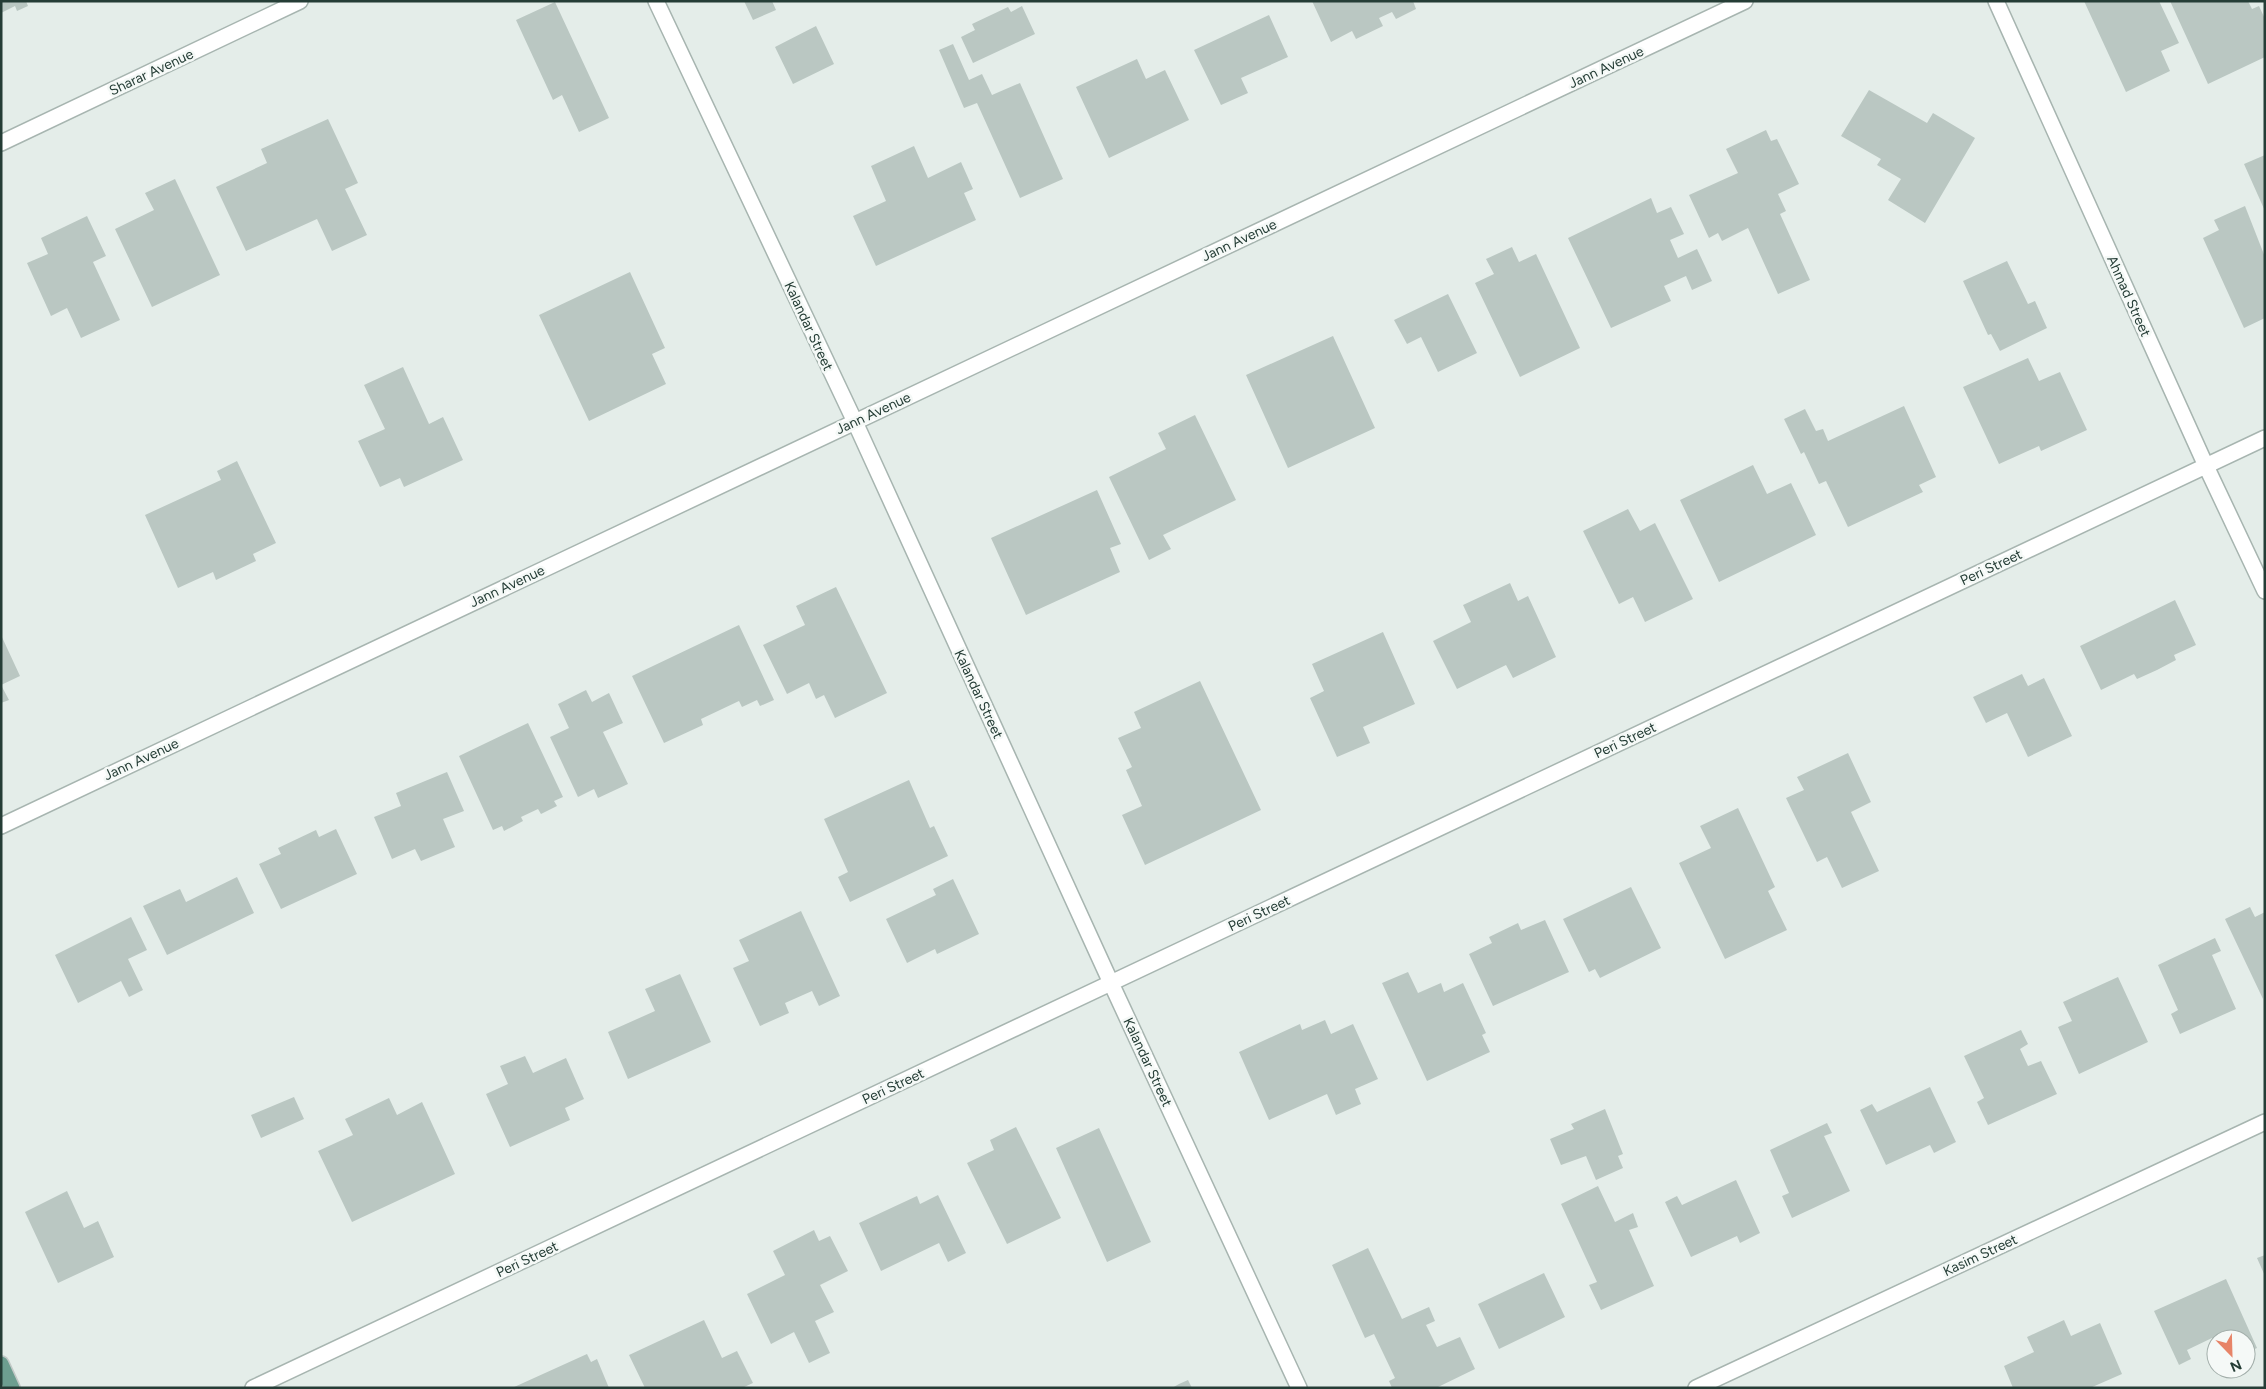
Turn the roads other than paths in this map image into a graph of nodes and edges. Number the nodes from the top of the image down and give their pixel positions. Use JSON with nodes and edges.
{"nodes":[{"id":1,"x":300,"y":1,"type":"edge"},
{"id":2,"x":656,"y":1,"type":"edge"},
{"id":3,"x":1745,"y":1,"type":"edge"},
{"id":4,"x":1996,"y":1,"type":"edge"},
{"id":5,"x":1,"y":143,"type":"edge"},
{"id":6,"x":855,"y":422,"type":"junction"},
{"id":7,"x":2265,"y":438,"type":"edge"},
{"id":8,"x":2206,"y":466,"type":"junction"},
{"id":9,"x":2265,"y":591,"type":"edge"},
{"id":10,"x":1,"y":826,"type":"edge"},
{"id":11,"x":1111,"y":983,"type":"junction"},
{"id":12,"x":2265,"y":1122,"type":"edge"},
{"id":13,"x":1,"y":1364,"type":"edge"},
{"id":14,"x":12,"y":1388,"type":"edge"},
{"id":15,"x":253,"y":1388,"type":"edge"},
{"id":16,"x":1299,"y":1388,"type":"edge"},
{"id":17,"x":1696,"y":1388,"type":"edge"}],
"edges":[{"from":1,"to":5,"type":"street","name":"Sharar Avenue"},
{"from":2,"to":6,"type":"street","name":"Kalandar Street"},
{"from":3,"to":6,"type":"street","name":"Jann Avenue"},
{"from":4,"to":8,"type":"street","name":"Ahmad Street"},
{"from":6,"to":10,"type":"street","name":"Jann Avenue"},
{"from":6,"to":11,"type":"street","name":"Kalandar Street"},
{"from":7,"to":8,"type":"street","name":"Peri Street"},
{"from":8,"to":9,"type":"street","name":"Ahmad Street"},
{"from":8,"to":11,"type":"street","name":"Peri Street"},
{"from":11,"to":15,"type":"street","name":"Peri Street"},
{"from":11,"to":16,"type":"street","name":"Kalandar Street"},
{"from":12,"to":17,"type":"street","name":"Kasim Street"},
{"from":13,"to":14,"type":"main road"}]}
